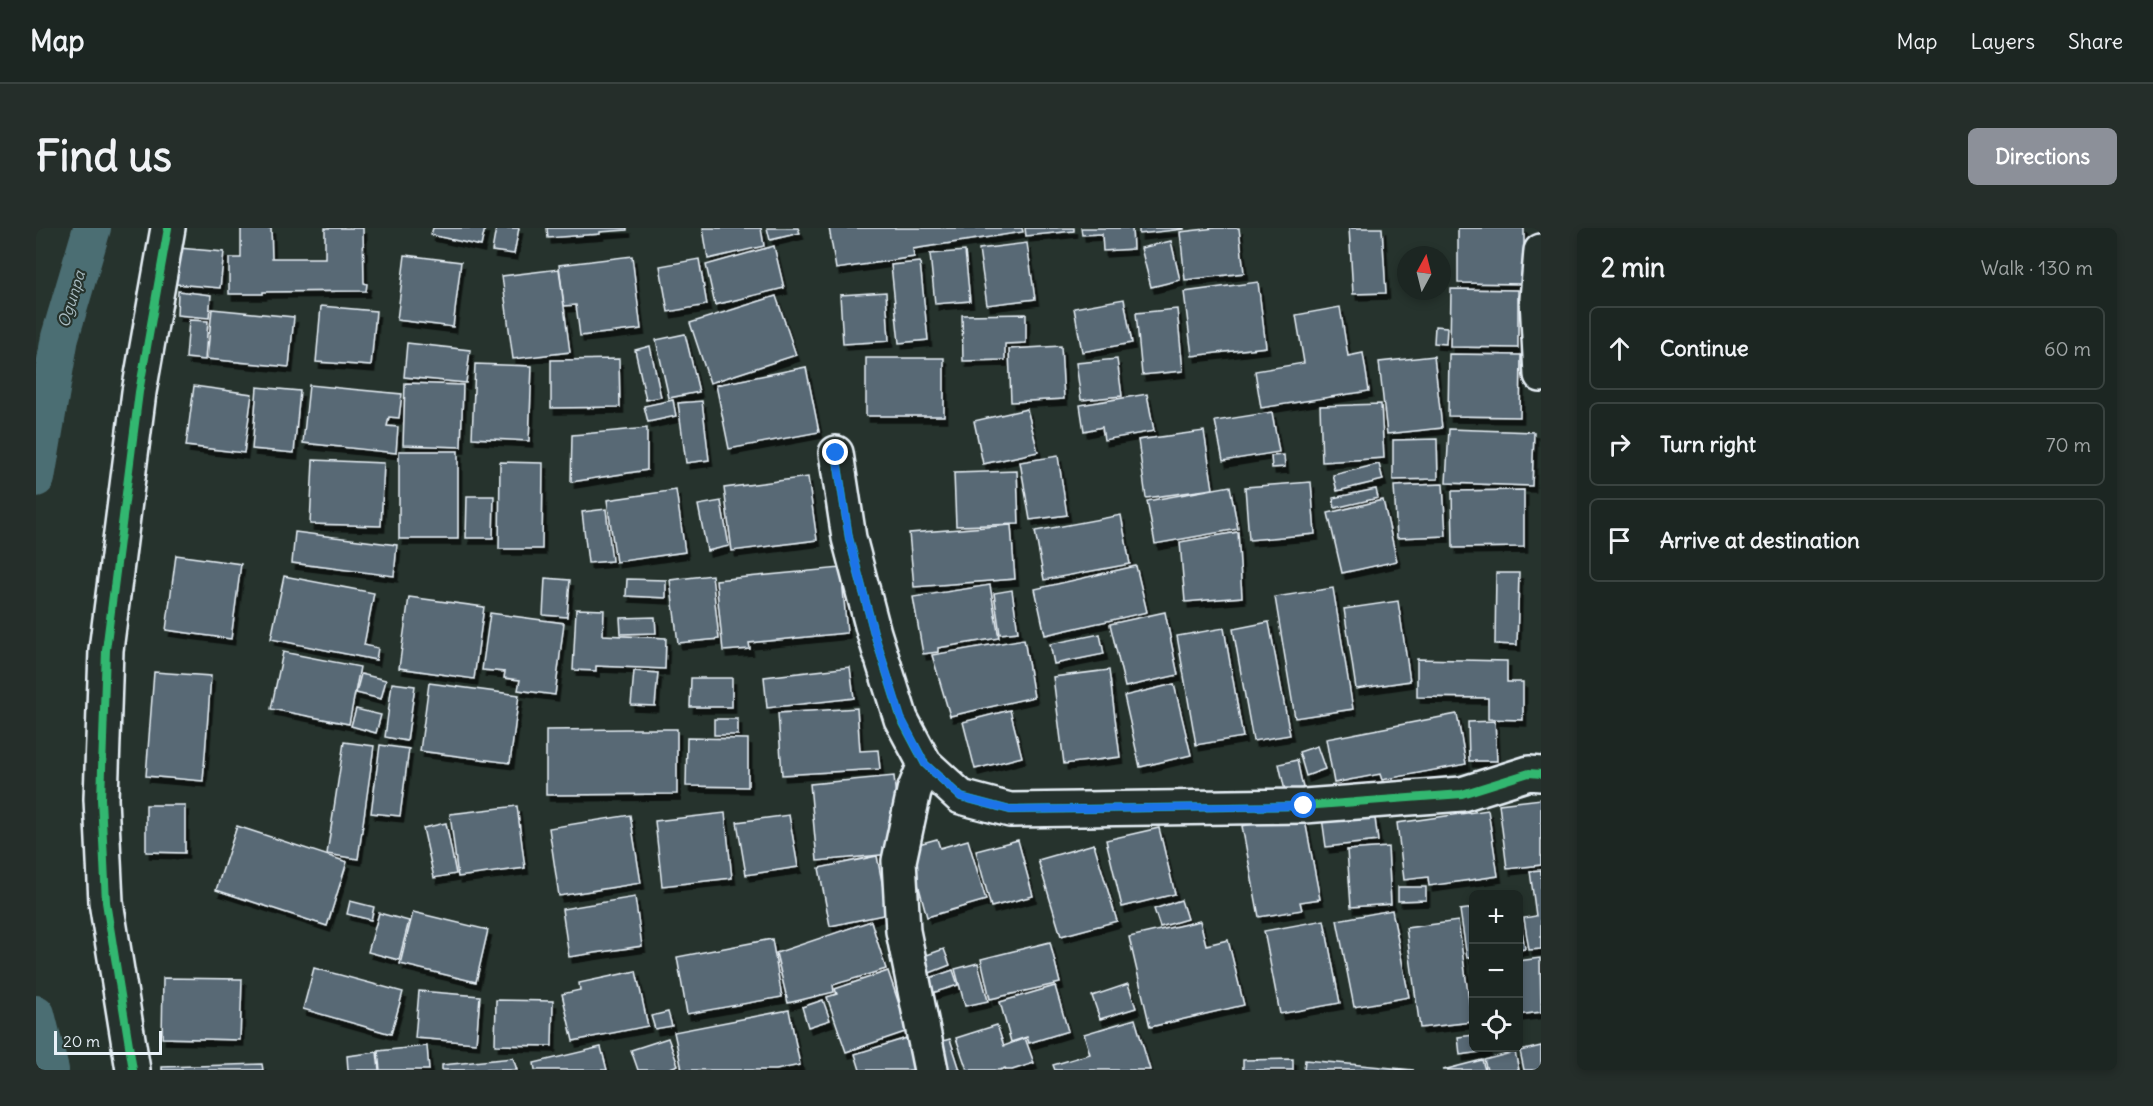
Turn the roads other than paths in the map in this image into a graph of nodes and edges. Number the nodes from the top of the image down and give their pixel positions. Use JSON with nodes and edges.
{"nodes":[{"id":1,"x":168,"y":228,"type":"edge"},
{"id":2,"x":1541,"y":251,"type":"edge"},
{"id":3,"x":1541,"y":375,"type":"edge"},
{"id":4,"x":836,"y":453,"type":"dead end"},
{"id":5,"x":925,"y":764,"type":"junction"},
{"id":6,"x":1541,"y":774,"type":"edge"},
{"id":7,"x":133,"y":1070,"type":"edge"},
{"id":8,"x":931,"y":1070,"type":"edge"}],
"edges":[{"from":1,"to":7,"type":"street"},
{"from":2,"to":3,"type":"street"},
{"from":4,"to":5,"type":"street"},
{"from":5,"to":6,"type":"street"},
{"from":5,"to":8,"type":"street"}]}
